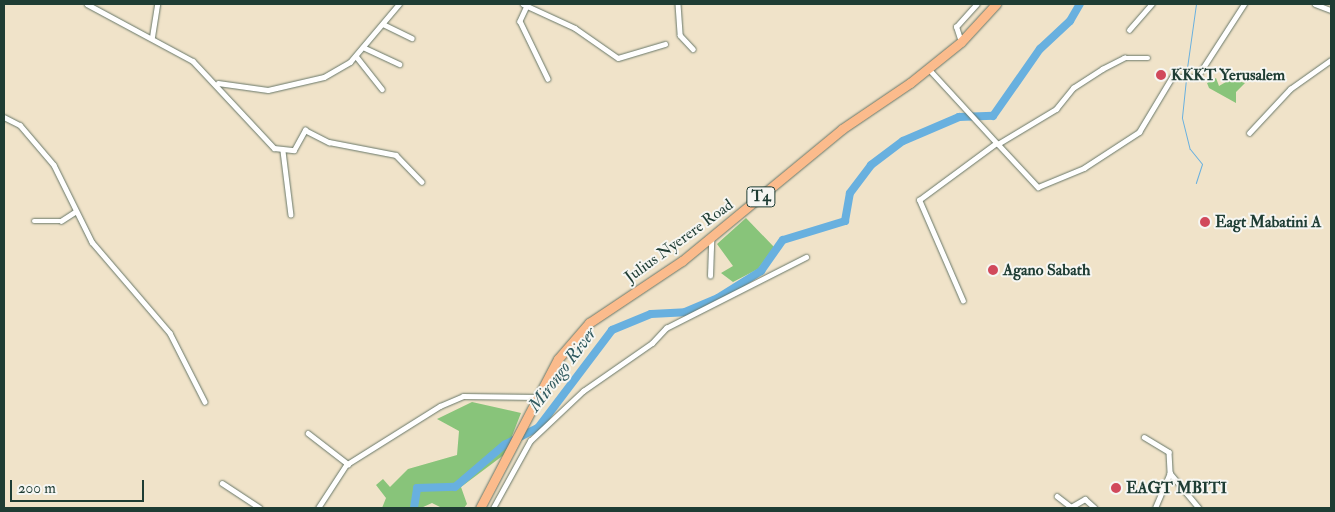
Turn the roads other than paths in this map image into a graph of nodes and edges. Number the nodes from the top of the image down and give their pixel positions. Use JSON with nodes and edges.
{"nodes":[{"id":1,"x":87,"y":4,"type":"edge"},
{"id":2,"x":157,"y":4,"type":"edge"},
{"id":3,"x":399,"y":4,"type":"edge"},
{"id":4,"x":678,"y":4,"type":"edge"},
{"id":5,"x":977,"y":4,"type":"edge"},
{"id":6,"x":996,"y":4,"type":"edge"},
{"id":7,"x":1152,"y":4,"type":"edge"},
{"id":8,"x":1244,"y":4,"type":"edge"},
{"id":9,"x":1315,"y":4,"type":"edge"},
{"id":10,"x":525,"y":5,"type":"edge"},
{"id":11,"x":1331,"y":10,"type":"edge"},
{"id":12,"x":383,"y":24,"type":"junction"},
{"id":13,"x":1129,"y":30,"type":"dead end"},
{"id":14,"x":152,"y":37,"type":"junction"},
{"id":15,"x":412,"y":38,"type":"dead end"},
{"id":16,"x":961,"y":42,"type":"junction"},
{"id":17,"x":665,"y":44,"type":"dead end"},
{"id":18,"x":365,"y":48,"type":"junction"},
{"id":19,"x":693,"y":49,"type":"dead end"},
{"id":20,"x":356,"y":56,"type":"junction"},
{"id":21,"x":1148,"y":58,"type":"dead end"},
{"id":22,"x":1331,"y":60,"type":"edge"},
{"id":23,"x":400,"y":64,"type":"dead end"},
{"id":24,"x":928,"y":68,"type":"junction"},
{"id":25,"x":548,"y":79,"type":"dead end"},
{"id":26,"x":218,"y":83,"type":"junction"},
{"id":27,"x":382,"y":90,"type":"dead end"},
{"id":28,"x":4,"y":117,"type":"edge"},
{"id":29,"x":1249,"y":133,"type":"dead end"},
{"id":30,"x":997,"y":144,"type":"junction"},
{"id":31,"x":283,"y":150,"type":"junction"},
{"id":32,"x":422,"y":182,"type":"dead end"},
{"id":33,"x":75,"y":212,"type":"junction"},
{"id":34,"x":291,"y":215,"type":"dead end"},
{"id":35,"x":34,"y":220,"type":"dead end"},
{"id":36,"x":711,"y":239,"type":"junction"},
{"id":37,"x":806,"y":257,"type":"dead end"},
{"id":38,"x":710,"y":276,"type":"dead end"},
{"id":39,"x":963,"y":301,"type":"dead end"},
{"id":40,"x":537,"y":397,"type":"junction"},
{"id":41,"x":205,"y":402,"type":"dead end"},
{"id":42,"x":308,"y":433,"type":"dead end"},
{"id":43,"x":1144,"y":437,"type":"dead end"},
{"id":44,"x":348,"y":464,"type":"junction"},
{"id":45,"x":1170,"y":472,"type":"junction"},
{"id":46,"x":222,"y":483,"type":"dead end"},
{"id":47,"x":1057,"y":496,"type":"dead end"},
{"id":48,"x":260,"y":508,"type":"edge"},
{"id":49,"x":318,"y":508,"type":"edge"},
{"id":50,"x":480,"y":508,"type":"edge"},
{"id":51,"x":493,"y":508,"type":"edge"},
{"id":52,"x":1095,"y":508,"type":"edge"},
{"id":53,"x":1155,"y":508,"type":"edge"},
{"id":54,"x":1199,"y":508,"type":"edge"}],
"edges":[{"from":1,"to":14,"type":"street"},
{"from":2,"to":14,"type":"street"},
{"from":3,"to":12,"type":"street"},
{"from":4,"to":19,"type":"street"},
{"from":5,"to":16,"type":"street"},
{"from":6,"to":16,"type":"highway","name":"Julius Nyerere Road","number":"T4"},
{"from":7,"to":13,"type":"street"},
{"from":8,"to":30,"type":"street"},
{"from":9,"to":11,"type":"street"},
{"from":10,"to":17,"type":"street"},
{"from":10,"to":25,"type":"street"},
{"from":12,"to":15,"type":"street"},
{"from":12,"to":18,"type":"street"},
{"from":14,"to":26,"type":"street"},
{"from":16,"to":24,"type":"highway","name":"Julius Nyerere Road","number":"T4"},
{"from":18,"to":20,"type":"street"},
{"from":18,"to":23,"type":"street"},
{"from":20,"to":26,"type":"street"},
{"from":20,"to":27,"type":"street"},
{"from":21,"to":30,"type":"street"},
{"from":22,"to":29,"type":"street"},
{"from":24,"to":30,"type":"street"},
{"from":24,"to":36,"type":"highway","name":"Julius Nyerere Road","number":"T4"},
{"from":26,"to":31,"type":"street"},
{"from":28,"to":33,"type":"street"},
{"from":30,"to":39,"type":"street"},
{"from":31,"to":32,"type":"street"},
{"from":31,"to":34,"type":"street"},
{"from":33,"to":35,"type":"street"},
{"from":33,"to":41,"type":"street"},
{"from":36,"to":38,"type":"street"},
{"from":36,"to":40,"type":"highway","name":"Julius Nyerere Road","number":"T4"},
{"from":37,"to":51,"type":"street"},
{"from":40,"to":44,"type":"street"},
{"from":40,"to":50,"type":"highway","name":"Julius Nyerere Road","number":"T4"},
{"from":42,"to":44,"type":"street"},
{"from":43,"to":45,"type":"street"},
{"from":44,"to":49,"type":"street"},
{"from":45,"to":53,"type":"street"},
{"from":45,"to":54,"type":"street"},
{"from":46,"to":48,"type":"street"},
{"from":47,"to":52,"type":"street"}]}
